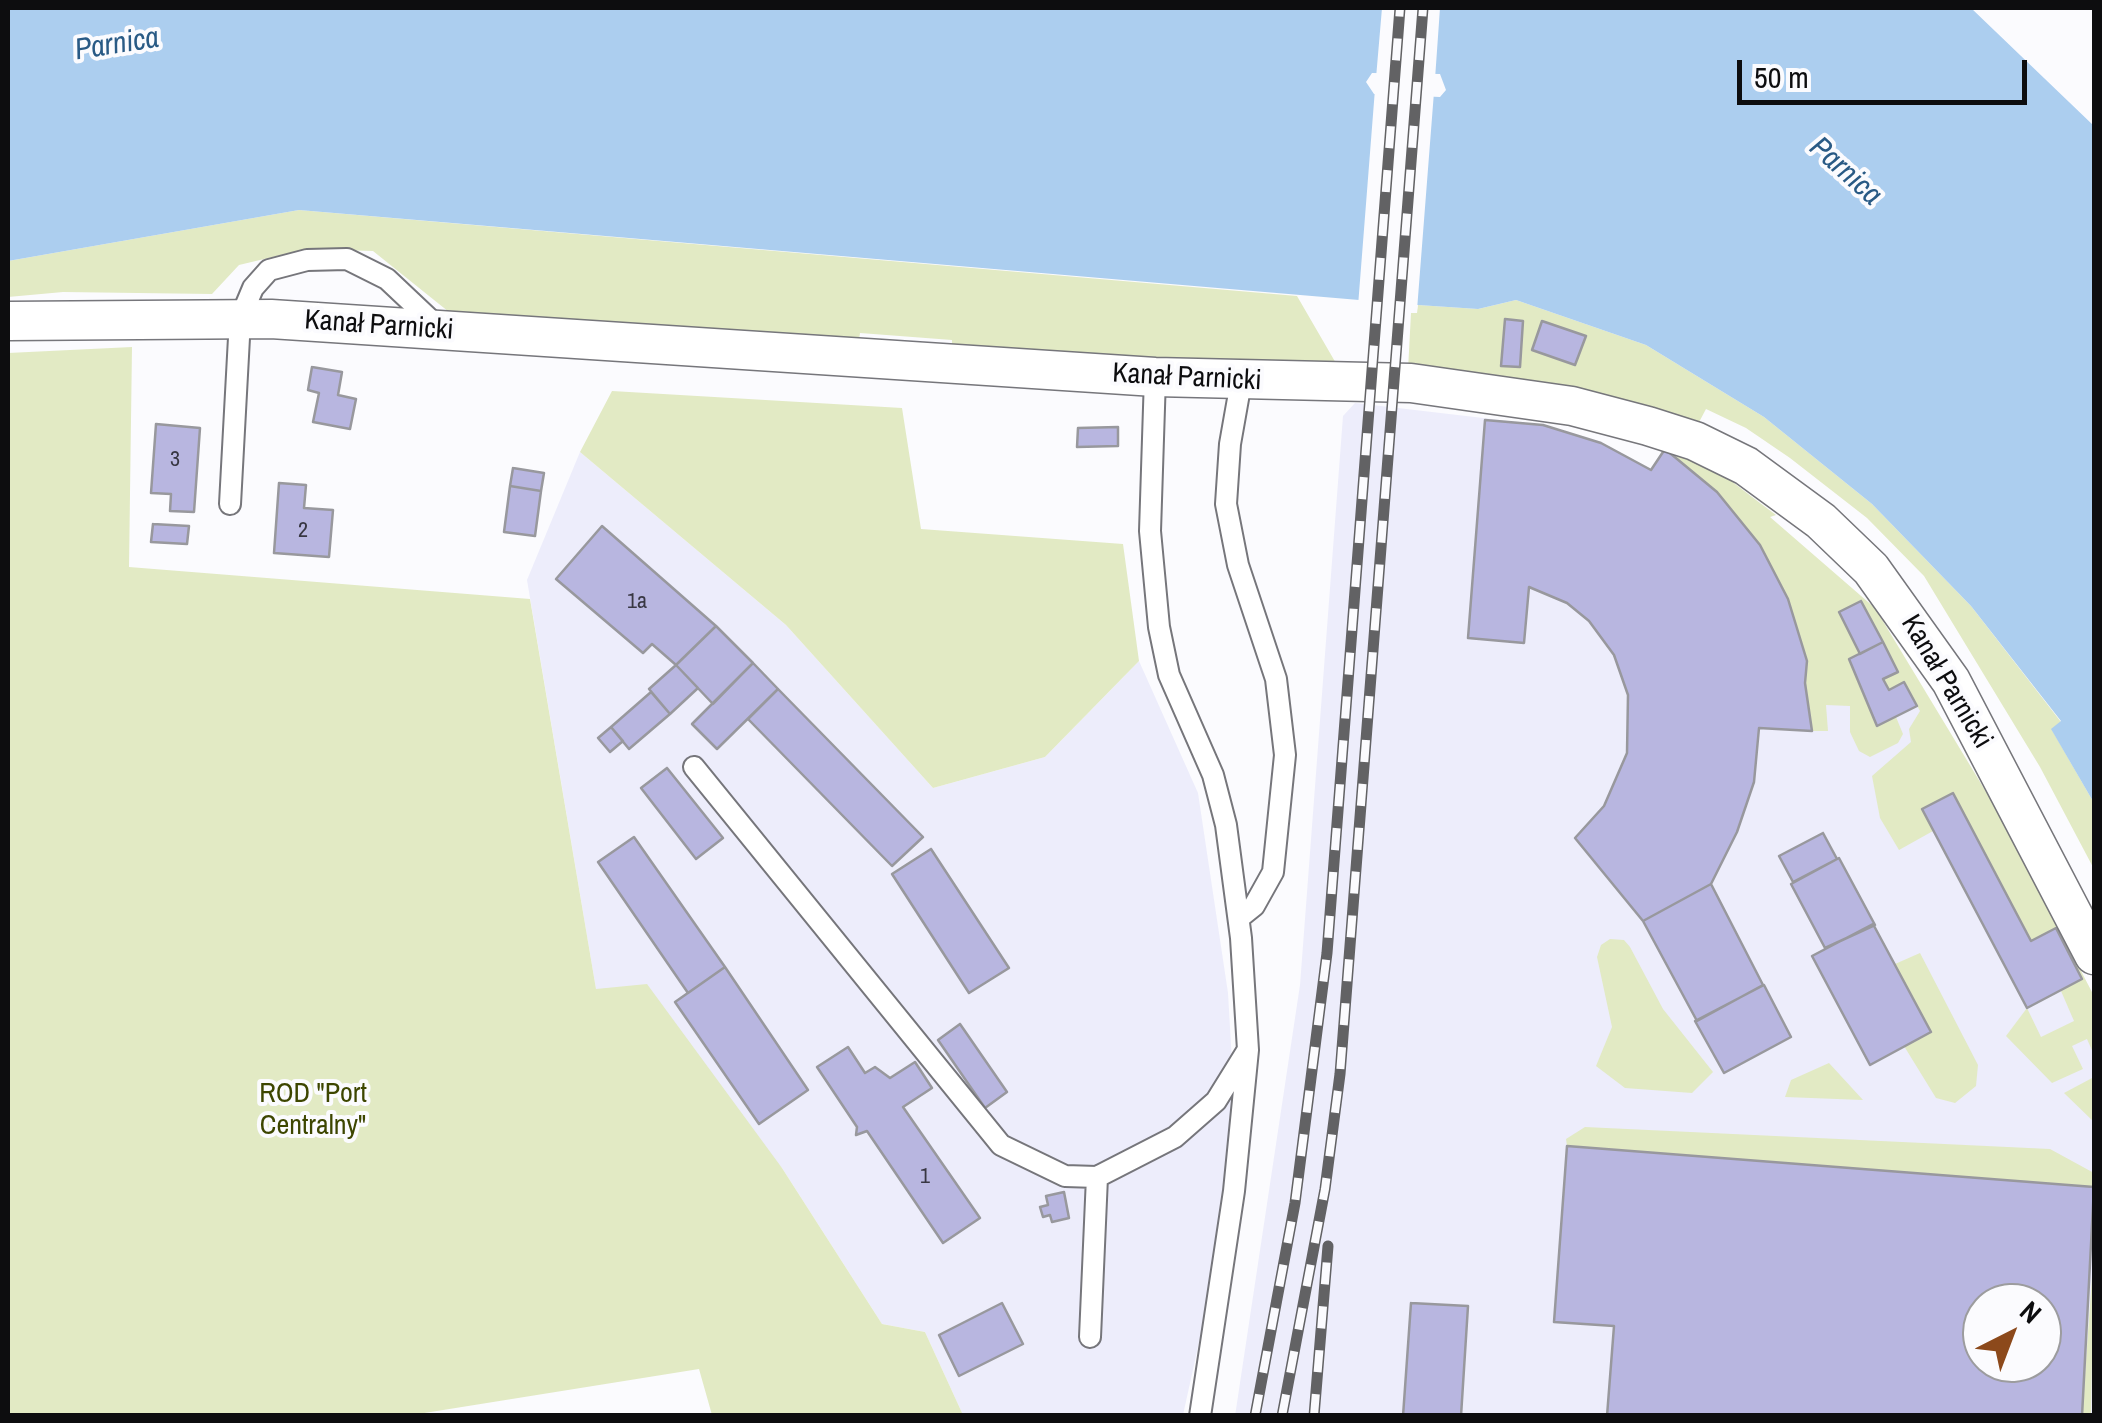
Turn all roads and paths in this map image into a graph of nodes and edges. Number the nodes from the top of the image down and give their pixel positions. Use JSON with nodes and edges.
{"nodes":[{"id":1,"x":240,"y":318,"type":"junction"},
{"id":2,"x":8,"y":321,"type":"edge"},
{"id":3,"x":441,"y":330,"type":"junction"},
{"id":4,"x":1155,"y":377,"type":"junction"},
{"id":5,"x":1241,"y":382,"type":"junction"},
{"id":6,"x":230,"y":504,"type":"dead end"},
{"id":7,"x":694,"y":766,"type":"dead end"},
{"id":8,"x":1238,"y":918,"type":"junction"},
{"id":9,"x":2094,"y":956,"type":"edge"},
{"id":10,"x":1248,"y":1050,"type":"junction"},
{"id":11,"x":1097,"y":1177,"type":"junction"},
{"id":12,"x":1090,"y":1337,"type":"dead end"},
{"id":13,"x":1200,"y":1416,"type":"edge"}],
"edges":[{"from":1,"to":2,"type":"street","name":"Kanał Parnicki"},
{"from":1,"to":3,"type":"street","name":"Kanał Parnicki"},
{"from":1,"to":3,"type":"lane"},
{"from":1,"to":6,"type":"lane"},
{"from":3,"to":4,"type":"street","name":"Kanał Parnicki"},
{"from":4,"to":5,"type":"street","name":"Kanał Parnicki"},
{"from":4,"to":8,"type":"lane"},
{"from":5,"to":8,"type":"lane"},
{"from":5,"to":9,"type":"street","name":"Kanał Parnicki"},
{"from":7,"to":11,"type":"lane"},
{"from":8,"to":10,"type":"lane"},
{"from":10,"to":11,"type":"lane"},
{"from":10,"to":13,"type":"lane"},
{"from":11,"to":12,"type":"lane"}]}
